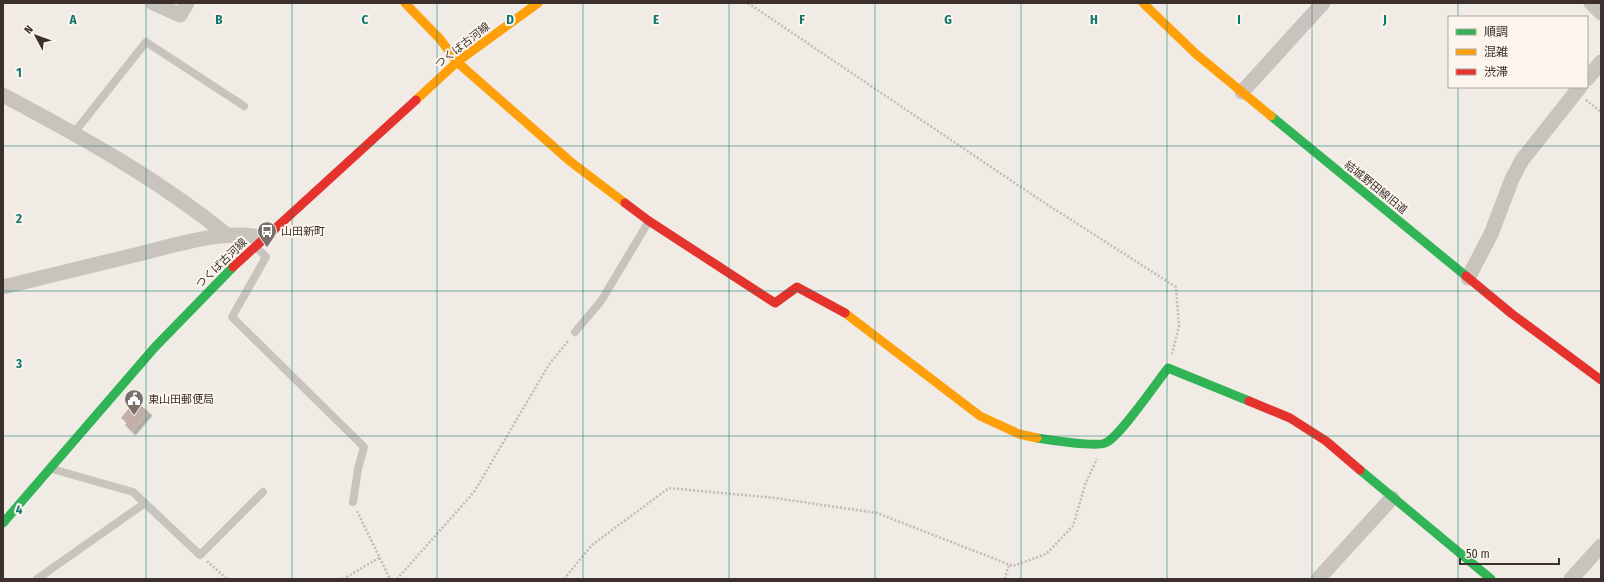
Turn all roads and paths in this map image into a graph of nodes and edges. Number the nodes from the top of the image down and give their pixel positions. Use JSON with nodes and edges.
{"nodes":[{"id":1,"x":153,"y":3,"type":"edge"},
{"id":2,"x":187,"y":3,"type":"edge"},
{"id":3,"x":405,"y":3,"type":"edge"},
{"id":4,"x":538,"y":3,"type":"edge"},
{"id":5,"x":748,"y":3,"type":"edge"},
{"id":6,"x":1143,"y":3,"type":"edge"},
{"id":7,"x":1323,"y":3,"type":"edge"},
{"id":8,"x":1591,"y":3,"type":"edge"},
{"id":9,"x":1601,"y":13,"type":"edge"},
{"id":10,"x":457,"y":62,"type":"junction"},
{"id":11,"x":1601,"y":62,"type":"edge"},
{"id":12,"x":1588,"y":78,"type":"edge"},
{"id":13,"x":1578,"y":89,"type":"edge"},
{"id":14,"x":1242,"y":92,"type":"junction"},
{"id":15,"x":3,"y":96,"type":"edge"},
{"id":16,"x":244,"y":106,"type":"dead end"},
{"id":17,"x":1601,"y":112,"type":"edge"},
{"id":18,"x":74,"y":133,"type":"junction"},
{"id":19,"x":649,"y":221,"type":"junction"},
{"id":20,"x":227,"y":235,"type":"junction"},
{"id":21,"x":260,"y":242,"type":"junction"},
{"id":22,"x":1468,"y":278,"type":"junction"},
{"id":23,"x":3,"y":287,"type":"edge"},
{"id":24,"x":575,"y":332,"type":"joint"},
{"id":25,"x":1168,"y":368,"type":"junction"},
{"id":26,"x":1601,"y":380,"type":"edge"},
{"id":27,"x":1104,"y":444,"type":"junction"},
{"id":28,"x":50,"y":468,"type":"junction"},
{"id":29,"x":263,"y":492,"type":"dead end"},
{"id":30,"x":1392,"y":498,"type":"junction"},
{"id":31,"x":353,"y":502,"type":"joint"},
{"id":32,"x":146,"y":503,"type":"junction"},
{"id":33,"x":3,"y":523,"type":"edge"},
{"id":34,"x":1601,"y":546,"type":"edge"},
{"id":35,"x":200,"y":555,"type":"junction"},
{"id":36,"x":379,"y":558,"type":"junction"},
{"id":37,"x":1009,"y":564,"type":"junction"},
{"id":38,"x":37,"y":579,"type":"edge"},
{"id":39,"x":227,"y":579,"type":"edge"},
{"id":40,"x":343,"y":579,"type":"edge"},
{"id":41,"x":390,"y":579,"type":"edge"},
{"id":42,"x":397,"y":579,"type":"edge"},
{"id":43,"x":564,"y":579,"type":"edge"},
{"id":44,"x":1005,"y":579,"type":"edge"},
{"id":45,"x":1318,"y":579,"type":"edge"},
{"id":46,"x":1491,"y":579,"type":"edge"},
{"id":47,"x":1571,"y":579,"type":"edge"}],
"edges":[{"from":1,"to":2,"type":"street"},
{"from":3,"to":10,"type":"street"},
{"from":4,"to":10,"type":"street","name":"つくば古河線"},
{"from":5,"to":25,"type":"path"},
{"from":6,"to":14,"type":"street","name":"結城野田線旧道"},
{"from":7,"to":14,"type":"street"},
{"from":8,"to":9,"type":"street"},
{"from":10,"to":19,"type":"street"},
{"from":10,"to":21,"type":"street","name":"つくば古河線"},
{"from":11,"to":12,"type":"street"},
{"from":13,"to":17,"type":"path"},
{"from":13,"to":22,"type":"street"},
{"from":14,"to":22,"type":"street","name":"結城野田線旧道"},
{"from":15,"to":18,"type":"street"},
{"from":16,"to":18,"type":"lane"},
{"from":18,"to":20,"type":"street"},
{"from":19,"to":24,"type":"lane"},
{"from":19,"to":27,"type":"street"},
{"from":20,"to":21,"type":"street"},
{"from":20,"to":23,"type":"street"},
{"from":21,"to":28,"type":"street","name":"つくば古河線"},
{"from":21,"to":31,"type":"lane"},
{"from":22,"to":26,"type":"street","name":"結城野田線旧道"},
{"from":24,"to":42,"type":"path"},
{"from":25,"to":27,"type":"street"},
{"from":25,"to":30,"type":"street"},
{"from":27,"to":37,"type":"path"},
{"from":28,"to":32,"type":"lane"},
{"from":28,"to":33,"type":"street","name":"つくば古河線"},
{"from":29,"to":35,"type":"lane"},
{"from":30,"to":45,"type":"street"},
{"from":30,"to":46,"type":"street"},
{"from":31,"to":36,"type":"path"},
{"from":32,"to":35,"type":"lane"},
{"from":32,"to":38,"type":"lane"},
{"from":34,"to":47,"type":"street"},
{"from":35,"to":39,"type":"path"},
{"from":36,"to":40,"type":"path"},
{"from":36,"to":41,"type":"path"},
{"from":37,"to":43,"type":"path"},
{"from":37,"to":44,"type":"path"}]}
